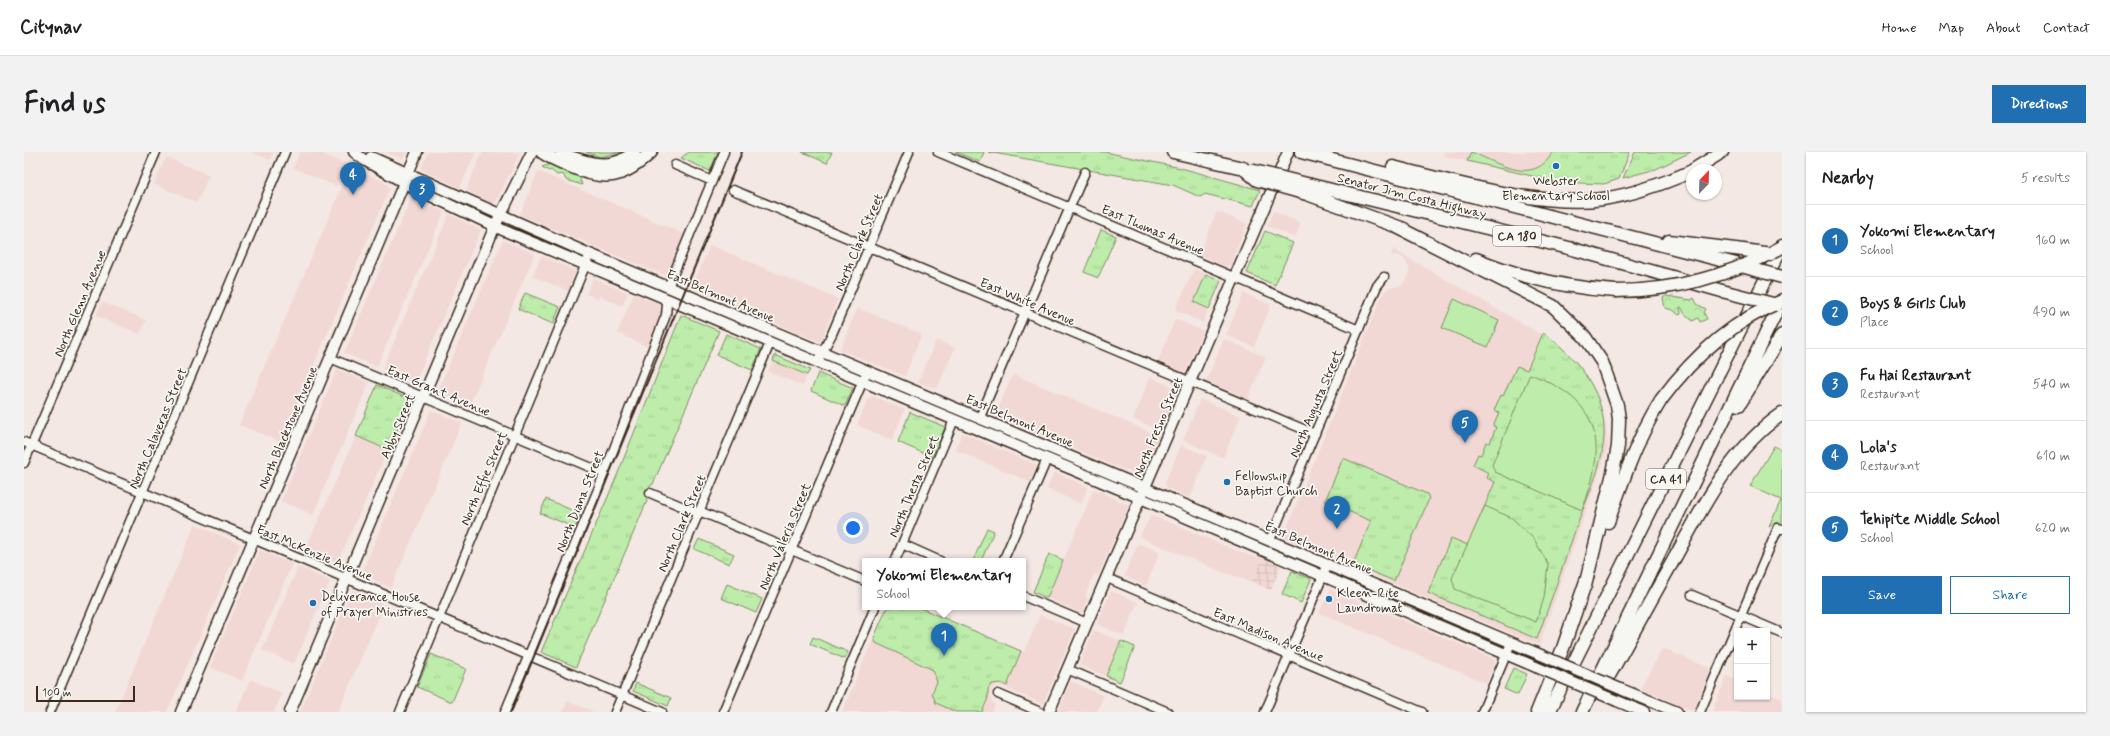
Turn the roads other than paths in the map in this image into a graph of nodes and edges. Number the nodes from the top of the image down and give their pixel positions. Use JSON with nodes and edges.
{"nodes":[{"id":1,"x":156,"y":152,"type":"edge"},
{"id":2,"x":285,"y":152,"type":"edge"},
{"id":3,"x":354,"y":152,"type":"edge"},
{"id":4,"x":417,"y":152,"type":"edge"},
{"id":5,"x":532,"y":152,"type":"edge"},
{"id":6,"x":542,"y":152,"type":"edge"},
{"id":7,"x":556,"y":152,"type":"edge"},
{"id":8,"x":576,"y":152,"type":"edge"},
{"id":9,"x":634,"y":152,"type":"edge"},
{"id":10,"x":651,"y":152,"type":"edge"},
{"id":11,"x":724,"y":152,"type":"edge"},
{"id":12,"x":909,"y":152,"type":"edge"},
{"id":13,"x":938,"y":152,"type":"edge"},
{"id":14,"x":1173,"y":152,"type":"edge"},
{"id":15,"x":1288,"y":152,"type":"edge"},
{"id":16,"x":1301,"y":152,"type":"edge"},
{"id":17,"x":1722,"y":152,"type":"edge"},
{"id":18,"x":1323,"y":158,"type":"junction"},
{"id":19,"x":1703,"y":164,"type":"edge"},
{"id":20,"x":600,"y":165,"type":"junction"},
{"id":21,"x":675,"y":165,"type":"dead end"},
{"id":22,"x":1085,"y":172,"type":"dead end"},
{"id":23,"x":1686,"y":173,"type":"edge"},
{"id":24,"x":406,"y":177,"type":"junction"},
{"id":25,"x":712,"y":181,"type":"junction"},
{"id":26,"x":733,"y":190,"type":"dead end"},
{"id":27,"x":1309,"y":190,"type":"junction"},
{"id":28,"x":1070,"y":207,"type":"junction"},
{"id":29,"x":500,"y":215,"type":"junction"},
{"id":30,"x":495,"y":226,"type":"junction"},
{"id":31,"x":1397,"y":226,"type":"junction"},
{"id":32,"x":1619,"y":234,"type":"junction"},
{"id":33,"x":1782,"y":246,"type":"edge"},
{"id":34,"x":870,"y":247,"type":"junction"},
{"id":35,"x":590,"y":254,"type":"junction"},
{"id":36,"x":1782,"y":255,"type":"edge"},
{"id":37,"x":586,"y":265,"type":"junction"},
{"id":38,"x":1782,"y":276,"type":"edge"},
{"id":39,"x":1235,"y":277,"type":"junction"},
{"id":40,"x":1384,"y":277,"type":"dead end"},
{"id":41,"x":633,"y":285,"type":"junction"},
{"id":42,"x":668,"y":287,"type":"junction"},
{"id":43,"x":663,"y":298,"type":"junction"},
{"id":44,"x":1782,"y":300,"type":"edge"},
{"id":45,"x":1782,"y":306,"type":"edge"},
{"id":46,"x":1025,"y":312,"type":"junction"},
{"id":47,"x":1359,"y":330,"type":"junction"},
{"id":48,"x":1782,"y":335,"type":"edge"},
{"id":49,"x":770,"y":343,"type":"junction"},
{"id":50,"x":823,"y":352,"type":"junction"},
{"id":51,"x":330,"y":358,"type":"junction"},
{"id":52,"x":817,"y":362,"type":"junction"},
{"id":53,"x":867,"y":371,"type":"junction"},
{"id":54,"x":862,"y":382,"type":"junction"},
{"id":55,"x":1191,"y":382,"type":"junction"},
{"id":56,"x":424,"y":397,"type":"junction"},
{"id":57,"x":1782,"y":414,"type":"edge"},
{"id":58,"x":980,"y":417,"type":"junction"},
{"id":59,"x":954,"y":420,"type":"junction"},
{"id":60,"x":1314,"y":434,"type":"junction"},
{"id":61,"x":514,"y":435,"type":"junction"},
{"id":62,"x":28,"y":444,"type":"edge"},
{"id":63,"x":1047,"y":459,"type":"junction"},
{"id":64,"x":1705,"y":460,"type":"junction"},
{"id":65,"x":24,"y":463,"type":"edge"},
{"id":66,"x":604,"y":473,"type":"junction"},
{"id":67,"x":1146,"y":487,"type":"junction"},
{"id":68,"x":143,"y":491,"type":"junction"},
{"id":69,"x":650,"y":493,"type":"dead end"},
{"id":70,"x":1141,"y":498,"type":"junction"},
{"id":71,"x":698,"y":512,"type":"junction"},
{"id":72,"x":1780,"y":528,"type":"edge"},
{"id":73,"x":254,"y":539,"type":"junction"},
{"id":74,"x":1270,"y":540,"type":"junction"},
{"id":75,"x":902,"y":544,"type":"junction"},
{"id":76,"x":791,"y":550,"type":"junction"},
{"id":77,"x":896,"y":558,"type":"edge"},
{"id":78,"x":933,"y":558,"type":"edge"},
{"id":79,"x":1004,"y":558,"type":"edge"},
{"id":80,"x":1328,"y":564,"type":"junction"},
{"id":81,"x":1323,"y":576,"type":"junction"},
{"id":82,"x":346,"y":578,"type":"junction"},
{"id":83,"x":1107,"y":578,"type":"junction"},
{"id":84,"x":862,"y":580,"type":"edge"},
{"id":85,"x":1585,"y":586,"type":"junction"},
{"id":86,"x":1692,"y":595,"type":"dead end"},
{"id":87,"x":1026,"y":597,"type":"edge"},
{"id":88,"x":874,"y":610,"type":"edge"},
{"id":89,"x":1741,"y":616,"type":"junction"},
{"id":90,"x":439,"y":617,"type":"junction"},
{"id":91,"x":1087,"y":623,"type":"junction"},
{"id":92,"x":1782,"y":633,"type":"edge"},
{"id":93,"x":1511,"y":643,"type":"junction"},
{"id":94,"x":1507,"y":654,"type":"junction"},
{"id":95,"x":529,"y":656,"type":"junction"},
{"id":96,"x":1289,"y":656,"type":"junction"},
{"id":97,"x":1067,"y":669,"type":"junction"},
{"id":98,"x":998,"y":694,"type":"dead end"},
{"id":99,"x":622,"y":695,"type":"junction"},
{"id":100,"x":50,"y":712,"type":"edge"},
{"id":101,"x":181,"y":712,"type":"edge"},
{"id":102,"x":290,"y":712,"type":"edge"},
{"id":103,"x":400,"y":712,"type":"edge"},
{"id":104,"x":505,"y":712,"type":"edge"},
{"id":105,"x":615,"y":712,"type":"edge"},
{"id":106,"x":662,"y":712,"type":"edge"},
{"id":107,"x":723,"y":712,"type":"edge"},
{"id":108,"x":831,"y":712,"type":"edge"},
{"id":109,"x":1040,"y":712,"type":"edge"},
{"id":110,"x":1049,"y":712,"type":"edge"},
{"id":111,"x":1168,"y":712,"type":"edge"},
{"id":112,"x":1266,"y":712,"type":"edge"},
{"id":113,"x":1422,"y":712,"type":"edge"},
{"id":114,"x":1482,"y":712,"type":"edge"},
{"id":115,"x":1537,"y":712,"type":"edge"},
{"id":116,"x":1549,"y":712,"type":"edge"},
{"id":117,"x":1582,"y":712,"type":"edge"},
{"id":118,"x":1589,"y":712,"type":"edge"},
{"id":119,"x":1644,"y":712,"type":"edge"},
{"id":120,"x":1677,"y":712,"type":"edge"},
{"id":121,"x":1700,"y":712,"type":"edge"}],
"edges":[{"from":1,"to":62,"type":"street","name":"North Glenn Avenue"},
{"from":2,"to":68,"type":"street","name":"North Calaveras Street"},
{"from":3,"to":24,"type":"main road","name":"East Belmont Avenue"},
{"from":4,"to":24,"type":"main road","name":"North Blackstone Avenue"},
{"from":5,"to":29,"type":"main road","name":"Abby Street"},
{"from":6,"to":10,"type":"highway"},
{"from":7,"to":20,"type":"highway"},
{"from":8,"to":20,"type":"highway"},
{"from":9,"to":20,"type":"highway"},
{"from":11,"to":25,"type":"street"},
{"from":12,"to":34,"type":"street","name":"North Clark Street"},
{"from":13,"to":28,"type":"street","name":"East Thomas Avenue"},
{"from":14,"to":27,"type":"highway","bridge":true},
{"from":15,"to":39,"type":"main road","name":"North Fresno Street"},
{"from":16,"to":18,"type":"highway","name":"Senator Jim Costa Highway","number":"CA 180"},
{"from":17,"to":19,"type":"highway"},
{"from":18,"to":23,"type":"highway"},
{"from":18,"to":32,"type":"highway","name":"Senator Jim Costa Highway","number":"CA 180"},
{"from":21,"to":25,"type":"street"},
{"from":22,"to":28,"type":"street"},
{"from":24,"to":29,"type":"main road","name":"East Belmont Avenue"},
{"from":24,"to":30,"type":"main road","name":"East Belmont Avenue"},
{"from":24,"to":51,"type":"main road","name":"North Blackstone Avenue"},
{"from":25,"to":42,"type":"street"},
{"from":26,"to":34,"type":"street","name":"East White Avenue"},
{"from":27,"to":31,"type":"highway"},
{"from":27,"to":45,"type":"highway","name":"Senator Jim Costa Highway","number":"CA 180","bridge":true},
{"from":28,"to":39,"type":"street","name":"East Thomas Avenue"},
{"from":28,"to":46,"type":"street"},
{"from":29,"to":30,"type":"main road","name":"Abby Street"},
{"from":29,"to":35,"type":"main road","name":"East Belmont Avenue"},
{"from":30,"to":37,"type":"main road","name":"East Belmont Avenue"},
{"from":30,"to":56,"type":"main road","name":"Abby Street"},
{"from":31,"to":33,"type":"highway","bridge":true},
{"from":31,"to":85,"type":"highway"},
{"from":32,"to":36,"type":"highway","bridge":true},
{"from":32,"to":38,"type":"highway","name":"Senator Jim Costa Highway","number":"CA 180","bridge":true},
{"from":33,"to":116,"type":"highway","number":"CA 41"},
{"from":34,"to":46,"type":"street","name":"East White Avenue"},
{"from":34,"to":50,"type":"street","name":"North Clark Street"},
{"from":35,"to":37,"type":"street","name":"North Effie Street"},
{"from":35,"to":42,"type":"main road","name":"East Belmont Avenue"},
{"from":37,"to":41,"type":"main road","name":"East Belmont Avenue"},
{"from":37,"to":61,"type":"street","name":"North Effie Street"},
{"from":39,"to":47,"type":"street","name":"East Thomas Avenue"},
{"from":39,"to":55,"type":"main road","name":"North Fresno Street"},
{"from":40,"to":47,"type":"street","name":"North Augusta Street"},
{"from":41,"to":42,"type":"main road"},
{"from":41,"to":43,"type":"main road","name":"East Belmont Avenue"},
{"from":42,"to":50,"type":"main road","name":"East Belmont Avenue"},
{"from":43,"to":49,"type":"main road","name":"East Belmont Avenue"},
{"from":43,"to":66,"type":"street","name":"North Diana Street"},
{"from":44,"to":64,"type":"highway","number":"CA 41"},
{"from":44,"to":85,"type":"highway","bridge":true},
{"from":46,"to":55,"type":"street","name":"East White Avenue"},
{"from":46,"to":58,"type":"street"},
{"from":47,"to":60,"type":"street","name":"North Augusta Street"},
{"from":48,"to":64,"type":"highway"},
{"from":49,"to":52,"type":"main road","name":"East Belmont Avenue"},
{"from":49,"to":71,"type":"street","name":"North Clark Street"},
{"from":50,"to":52,"type":"street","name":"North Clark Street"},
{"from":50,"to":53,"type":"main road","name":"East Belmont Avenue"},
{"from":51,"to":56,"type":"street","name":"East Grant Avenue"},
{"from":51,"to":73,"type":"main road","name":"North Blackstone Avenue"},
{"from":52,"to":54,"type":"main road","name":"East Belmont Avenue"},
{"from":53,"to":54,"type":"street","name":"North Valeria Street"},
{"from":53,"to":58,"type":"main road","name":"East Belmont Avenue"},
{"from":54,"to":59,"type":"main road","name":"East Belmont Avenue"},
{"from":54,"to":76,"type":"street","name":"North Valeria Street"},
{"from":55,"to":60,"type":"street","name":"East White Avenue"},
{"from":55,"to":67,"type":"main road","name":"North Fresno Street"},
{"from":56,"to":61,"type":"street","name":"East Grant Avenue"},
{"from":56,"to":82,"type":"main road","name":"Abby Street"},
{"from":57,"to":118,"type":"highway"},
{"from":58,"to":67,"type":"main road","name":"East Belmont Avenue"},
{"from":59,"to":63,"type":"main road","name":"East Belmont Avenue"},
{"from":59,"to":75,"type":"street","name":"North Thesta Street"},
{"from":60,"to":74,"type":"street","name":"North Augusta Street"},
{"from":61,"to":66,"type":"street","name":"East Grant Avenue"},
{"from":61,"to":90,"type":"street","name":"North Effie Street"},
{"from":62,"to":65,"type":"street","name":"North Glenn Avenue"},
{"from":62,"to":68,"type":"street","name":"East McKenzie Avenue"},
{"from":63,"to":70,"type":"main road","name":"East Belmont Avenue"},
{"from":63,"to":79,"type":"street"},
{"from":64,"to":117,"type":"highway","number":"CA 41"},
{"from":66,"to":95,"type":"street","name":"North Diana Street"},
{"from":67,"to":70,"type":"main road","name":"North Fresno Street"},
{"from":67,"to":74,"type":"main road","name":"East Belmont Avenue"},
{"from":68,"to":73,"type":"street","name":"East McKenzie Avenue"},
{"from":68,"to":100,"type":"street","name":"North Calaveras Street"},
{"from":69,"to":71,"type":"street"},
{"from":70,"to":81,"type":"main road","name":"East Belmont Avenue"},
{"from":70,"to":83,"type":"main road","name":"North Fresno Street"},
{"from":71,"to":76,"type":"street"},
{"from":71,"to":99,"type":"street","name":"North Clark Street"},
{"from":72,"to":89,"type":"street"},
{"from":73,"to":82,"type":"street","name":"East McKenzie Avenue"},
{"from":73,"to":101,"type":"main road","name":"North Blackstone Avenue"},
{"from":74,"to":80,"type":"main road","name":"East Belmont Avenue"},
{"from":75,"to":77,"type":"street","name":"North Thesta Street"},
{"from":75,"to":78,"type":"street"},
{"from":76,"to":84,"type":"street"},
{"from":76,"to":107,"type":"street","name":"North Valeria Street"},
{"from":80,"to":81,"type":"street"},
{"from":80,"to":93,"type":"main road","name":"East Belmont Avenue"},
{"from":81,"to":94,"type":"main road","name":"East Belmont Avenue"},
{"from":81,"to":96,"type":"street"},
{"from":82,"to":90,"type":"street","name":"East McKenzie Avenue"},
{"from":82,"to":102,"type":"main road","name":"Abby Street"},
{"from":83,"to":91,"type":"main road","name":"North Fresno Street"},
{"from":83,"to":96,"type":"street","name":"East Madison Avenue"},
{"from":85,"to":115,"type":"highway"},
{"from":86,"to":89,"type":"street"},
{"from":87,"to":91,"type":"street"},
{"from":88,"to":108,"type":"street"},
{"from":89,"to":92,"type":"street"},
{"from":89,"to":121,"type":"street"},
{"from":90,"to":95,"type":"street","name":"East McKenzie Avenue"},
{"from":90,"to":103,"type":"street","name":"North Effie Street"},
{"from":91,"to":97,"type":"main road","name":"North Fresno Street"},
{"from":93,"to":94,"type":"street"},
{"from":93,"to":120,"type":"main road","name":"East Belmont Avenue","bridge":true},
{"from":94,"to":114,"type":"street"},
{"from":94,"to":119,"type":"main road","name":"East Belmont Avenue","bridge":true},
{"from":95,"to":99,"type":"street","name":"East McKenzie Avenue"},
{"from":95,"to":104,"type":"street","name":"North Diana Street"},
{"from":96,"to":112,"type":"street"},
{"from":96,"to":113,"type":"street","name":"East Madison Avenue"},
{"from":97,"to":110,"type":"main road","name":"North Fresno Street"},
{"from":97,"to":111,"type":"street"},
{"from":98,"to":109,"type":"street"},
{"from":99,"to":105,"type":"street","name":"North Clark Street"},
{"from":99,"to":106,"type":"street","name":"East McKenzie Avenue"}]}
